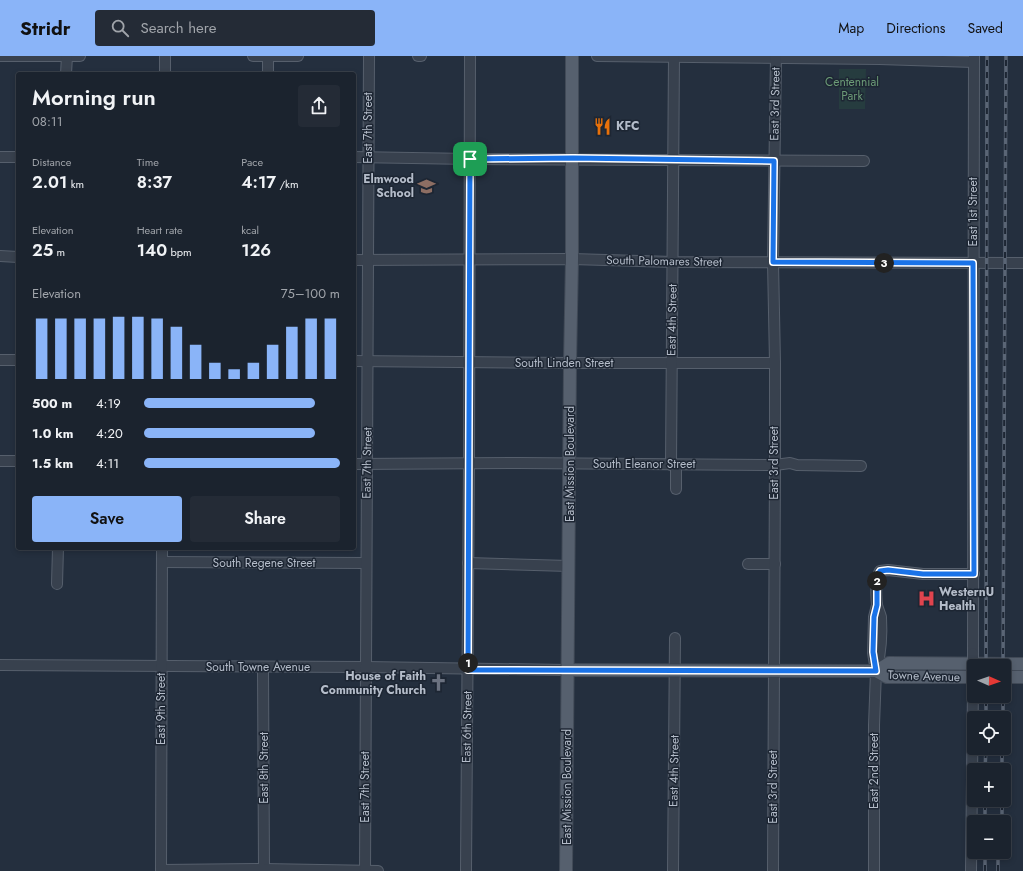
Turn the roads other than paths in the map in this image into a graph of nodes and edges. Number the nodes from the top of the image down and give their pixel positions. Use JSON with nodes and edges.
{"nodes":[{"id":1,"x":0,"y":56,"type":"edge"},
{"id":2,"x":67,"y":56,"type":"edge"},
{"id":3,"x":80,"y":56,"type":"edge"},
{"id":4,"x":165,"y":56,"type":"edge"},
{"id":5,"x":253,"y":56,"type":"edge"},
{"id":6,"x":268,"y":56,"type":"edge"},
{"id":7,"x":298,"y":56,"type":"edge"},
{"id":8,"x":369,"y":56,"type":"edge"},
{"id":9,"x":470,"y":56,"type":"edge"},
{"id":10,"x":572,"y":56,"type":"edge"},
{"id":11,"x":597,"y":56,"type":"edge"},
{"id":12,"x":674,"y":56,"type":"edge"},
{"id":13,"x":776,"y":57,"type":"edge"},
{"id":14,"x":879,"y":57,"type":"edge"},
{"id":15,"x":974,"y":59,"type":"edge"},
{"id":16,"x":66,"y":72,"type":"edge"},
{"id":17,"x":165,"y":72,"type":"edge"},
{"id":18,"x":268,"y":72,"type":"edge"},
{"id":19,"x":0,"y":157,"type":"edge"},
{"id":20,"x":16,"y":157,"type":"edge"},
{"id":21,"x":356,"y":157,"type":"edge"},
{"id":22,"x":368,"y":157,"type":"junction"},
{"id":23,"x":573,"y":158,"type":"junction"},
{"id":24,"x":470,"y":159,"type":"junction"},
{"id":25,"x":673,"y":160,"type":"junction"},
{"id":26,"x":774,"y":161,"type":"junction"},
{"id":27,"x":864,"y":161,"type":"dead end"},
{"id":28,"x":0,"y":256,"type":"edge"},
{"id":29,"x":16,"y":257,"type":"edge"},
{"id":30,"x":470,"y":259,"type":"junction"},
{"id":31,"x":572,"y":259,"type":"junction"},
{"id":32,"x":356,"y":260,"type":"edge"},
{"id":33,"x":369,"y":260,"type":"junction"},
{"id":34,"x":673,"y":262,"type":"junction"},
{"id":35,"x":773,"y":262,"type":"junction"},
{"id":36,"x":973,"y":263,"type":"junction"},
{"id":37,"x":1023,"y":264,"type":"edge"},
{"id":38,"x":0,"y":360,"type":"edge"},
{"id":39,"x":16,"y":360,"type":"edge"},
{"id":40,"x":356,"y":361,"type":"edge"},
{"id":41,"x":368,"y":361,"type":"junction"},
{"id":42,"x":469,"y":362,"type":"junction"},
{"id":43,"x":671,"y":362,"type":"junction"},
{"id":44,"x":570,"y":363,"type":"junction"},
{"id":45,"x":775,"y":363,"type":"junction"},
{"id":46,"x":0,"y":461,"type":"edge"},
{"id":47,"x":16,"y":461,"type":"edge"},
{"id":48,"x":356,"y":464,"type":"edge"},
{"id":49,"x":366,"y":464,"type":"junction"},
{"id":50,"x":469,"y":464,"type":"junction"},
{"id":51,"x":570,"y":464,"type":"junction"},
{"id":52,"x":673,"y":465,"type":"junction"},
{"id":53,"x":775,"y":465,"type":"junction"},
{"id":54,"x":861,"y":466,"type":"dead end"},
{"id":55,"x":676,"y":489,"type":"dead end"},
{"id":56,"x":58,"y":550,"type":"edge"},
{"id":57,"x":162,"y":550,"type":"edge"},
{"id":58,"x":162,"y":562,"type":"junction"},
{"id":59,"x":366,"y":563,"type":"junction"},
{"id":60,"x":468,"y":563,"type":"junction"},
{"id":61,"x":748,"y":564,"type":"dead end"},
{"id":62,"x":775,"y":564,"type":"junction"},
{"id":63,"x":569,"y":566,"type":"junction"},
{"id":64,"x":974,"y":574,"type":"junction"},
{"id":65,"x":57,"y":584,"type":"dead end"},
{"id":66,"x":674,"y":638,"type":"dead end"},
{"id":67,"x":973,"y":659,"type":"edge"},
{"id":68,"x":1023,"y":664,"type":"edge"},
{"id":69,"x":0,"y":665,"type":"edge"},
{"id":70,"x":161,"y":666,"type":"junction"},
{"id":71,"x":263,"y":667,"type":"junction"},
{"id":72,"x":366,"y":667,"type":"junction"},
{"id":73,"x":468,"y":670,"type":"junction"},
{"id":74,"x":567,"y":670,"type":"junction"},
{"id":75,"x":675,"y":670,"type":"junction"},
{"id":76,"x":774,"y":670,"type":"junction"},
{"id":77,"x":876,"y":671,"type":"junction"},
{"id":78,"x":1011,"y":677,"type":"edge"},
{"id":79,"x":1023,"y":677,"type":"edge"},
{"id":80,"x":967,"y":682,"type":"edge"},
{"id":81,"x":974,"y":703,"type":"edge"},
{"id":82,"x":264,"y":869,"type":"junction"},
{"id":83,"x":161,"y":871,"type":"edge"},
{"id":84,"x":365,"y":871,"type":"edge"},
{"id":85,"x":378,"y":871,"type":"edge"},
{"id":86,"x":466,"y":871,"type":"edge"},
{"id":87,"x":566,"y":871,"type":"edge"},
{"id":88,"x":673,"y":871,"type":"edge"},
{"id":89,"x":773,"y":871,"type":"edge"},
{"id":90,"x":874,"y":871,"type":"edge"},
{"id":91,"x":971,"y":871,"type":"edge"}],
"edges":[{"from":1,"to":2,"type":"street"},
{"from":2,"to":3,"type":"street"},
{"from":2,"to":16,"type":"street"},
{"from":4,"to":17,"type":"street"},
{"from":5,"to":6,"type":"street"},
{"from":6,"to":7,"type":"street"},
{"from":6,"to":18,"type":"street"},
{"from":8,"to":22,"type":"street","name":"East 7th Street"},
{"from":9,"to":24,"type":"street","name":"East 6th Street"},
{"from":10,"to":23,"type":"main road","name":"East Mission Boulevard"},
{"from":11,"to":12,"type":"street"},
{"from":12,"to":13,"type":"street"},
{"from":12,"to":25,"type":"street","name":"East 4th Street"},
{"from":13,"to":14,"type":"street"},
{"from":13,"to":26,"type":"street","name":"East 3rd Street"},
{"from":14,"to":15,"type":"street"},
{"from":15,"to":36,"type":"street","name":"East 1st Street"},
{"from":19,"to":20,"type":"street"},
{"from":21,"to":22,"type":"street"},
{"from":22,"to":24,"type":"street"},
{"from":22,"to":33,"type":"street","name":"East 7th Street"},
{"from":23,"to":24,"type":"street"},
{"from":23,"to":25,"type":"street"},
{"from":23,"to":31,"type":"main road","name":"East Mission Boulevard"},
{"from":24,"to":30,"type":"street","name":"East 6th Street"},
{"from":25,"to":26,"type":"street"},
{"from":25,"to":34,"type":"street","name":"East 4th Street"},
{"from":26,"to":27,"type":"street"},
{"from":26,"to":35,"type":"street","name":"East 3rd Street"},
{"from":28,"to":29,"type":"street"},
{"from":30,"to":31,"type":"street","name":"South Palomares Street"},
{"from":30,"to":33,"type":"street","name":"South Palomares Street"},
{"from":30,"to":42,"type":"street","name":"East 6th Street"},
{"from":31,"to":34,"type":"street","name":"South Palomares Street"},
{"from":31,"to":44,"type":"main road","name":"East Mission Boulevard"},
{"from":32,"to":33,"type":"street","name":"South Palomares Street"},
{"from":33,"to":41,"type":"street","name":"East 7th Street"},
{"from":34,"to":35,"type":"street","name":"South Palomares Street"},
{"from":34,"to":43,"type":"street","name":"East 4th Street"},
{"from":35,"to":36,"type":"street","name":"South Palomares Street"},
{"from":35,"to":45,"type":"street","name":"East 3rd Street"},
{"from":36,"to":37,"type":"street","name":"South Palomares Street"},
{"from":36,"to":64,"type":"street","name":"East 1st Street"},
{"from":38,"to":39,"type":"street"},
{"from":40,"to":41,"type":"street","name":"South Linden Street"},
{"from":41,"to":42,"type":"street","name":"South Linden Street"},
{"from":41,"to":49,"type":"street","name":"East 7th Street"},
{"from":42,"to":44,"type":"street","name":"South Linden Street"},
{"from":42,"to":50,"type":"street","name":"East 6th Street"},
{"from":43,"to":44,"type":"street","name":"South Linden Street"},
{"from":43,"to":45,"type":"street","name":"South Linden Street"},
{"from":43,"to":52,"type":"street","name":"East 4th Street"},
{"from":44,"to":51,"type":"main road","name":"East Mission Boulevard"},
{"from":45,"to":53,"type":"street","name":"East 3rd Street"},
{"from":46,"to":47,"type":"street"},
{"from":48,"to":49,"type":"street","name":"South Eleanor Street"},
{"from":49,"to":50,"type":"street","name":"South Eleanor Street"},
{"from":49,"to":59,"type":"street","name":"East 7th Street"},
{"from":50,"to":51,"type":"street","name":"South Eleanor Street"},
{"from":50,"to":60,"type":"street","name":"East 6th Street"},
{"from":51,"to":52,"type":"street","name":"South Eleanor Street"},
{"from":51,"to":63,"type":"main road","name":"East Mission Boulevard"},
{"from":52,"to":53,"type":"street","name":"South Eleanor Street"},
{"from":52,"to":55,"type":"street","name":"East 4th Street"},
{"from":53,"to":54,"type":"street","name":"South Eleanor Street"},
{"from":53,"to":62,"type":"street","name":"East 3rd Street"},
{"from":56,"to":65,"type":"street"},
{"from":57,"to":58,"type":"street","name":"East 9th Street"},
{"from":58,"to":59,"type":"street","name":"South Regene Street"},
{"from":58,"to":70,"type":"street","name":"East 9th Street"},
{"from":59,"to":72,"type":"street","name":"East 7th Street"},
{"from":60,"to":63,"type":"street"},
{"from":60,"to":73,"type":"street","name":"East 6th Street"},
{"from":61,"to":62,"type":"street"},
{"from":62,"to":76,"type":"street","name":"East 3rd Street"},
{"from":63,"to":74,"type":"main road","name":"East Mission Boulevard"},
{"from":64,"to":67,"type":"street","name":"East 1st Street","bridge":true},
{"from":64,"to":77,"type":"street","name":"East 2nd Street"},
{"from":66,"to":75,"type":"street","name":"East 4th Street"},
{"from":68,"to":77,"type":"main road"},
{"from":69,"to":70,"type":"street","name":"South Towne Avenue"},
{"from":70,"to":71,"type":"street","name":"South Towne Avenue"},
{"from":70,"to":83,"type":"street","name":"East 9th Street"},
{"from":71,"to":72,"type":"street","name":"South Towne Avenue"},
{"from":71,"to":82,"type":"street","name":"East 8th Street"},
{"from":72,"to":73,"type":"street","name":"South Towne Avenue"},
{"from":72,"to":84,"type":"street","name":"East 7th Street"},
{"from":73,"to":74,"type":"street","name":"South Towne Avenue"},
{"from":73,"to":86,"type":"street","name":"East 6th Street"},
{"from":74,"to":75,"type":"main road","name":"South Towne Avenue"},
{"from":74,"to":87,"type":"main road","name":"East Mission Boulevard"},
{"from":75,"to":76,"type":"main road","name":"South Towne Avenue"},
{"from":75,"to":88,"type":"street","name":"East 4th Street"},
{"from":76,"to":77,"type":"main road","name":"South Towne Avenue"},
{"from":76,"to":89,"type":"street","name":"East 3rd Street"},
{"from":77,"to":80,"type":"main road","name":"Towne Avenue"},
{"from":77,"to":90,"type":"street","name":"East 2nd Street"},
{"from":78,"to":79,"type":"main road"},
{"from":81,"to":91,"type":"street","name":"East 1st Street"},
{"from":82,"to":83,"type":"street"},
{"from":82,"to":84,"type":"street"},
{"from":84,"to":85,"type":"street"}]}
